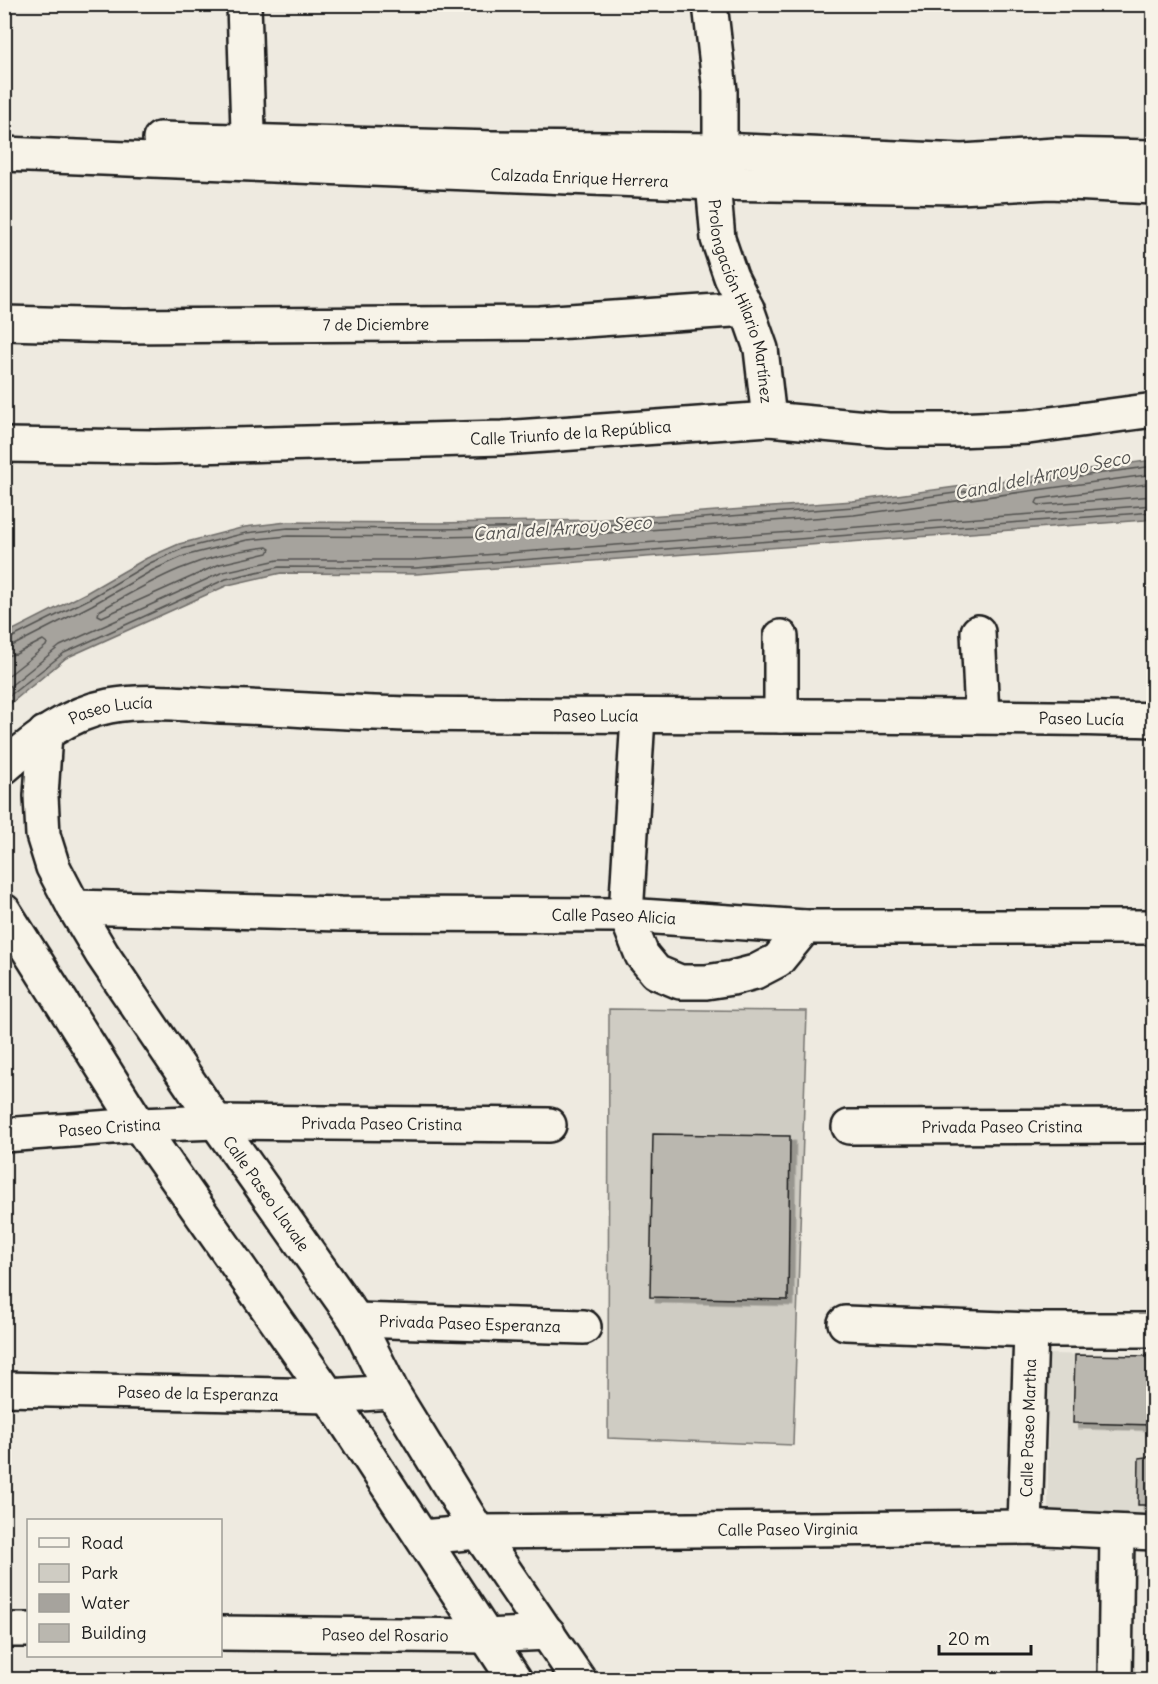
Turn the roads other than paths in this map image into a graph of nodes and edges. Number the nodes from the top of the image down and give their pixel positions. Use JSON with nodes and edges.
{"nodes":[{"id":1,"x":710,"y":4,"type":"edge"},
{"id":2,"x":244,"y":6,"type":"edge"},
{"id":3,"x":4,"y":134,"type":"edge"},
{"id":4,"x":720,"y":150,"type":"junction"},
{"id":5,"x":249,"y":153,"type":"junction"},
{"id":6,"x":4,"y":154,"type":"edge"},
{"id":7,"x":1154,"y":157,"type":"edge"},
{"id":8,"x":713,"y":183,"type":"junction"},
{"id":9,"x":1154,"y":187,"type":"edge"},
{"id":10,"x":747,"y":309,"type":"junction"},
{"id":11,"x":4,"y":323,"type":"edge"},
{"id":12,"x":769,"y":419,"type":"junction"},
{"id":13,"x":1147,"y":420,"type":"edge"},
{"id":14,"x":4,"y":446,"type":"edge"},
{"id":15,"x":978,"y":632,"type":"dead end"},
{"id":16,"x":780,"y":637,"type":"dead end"},
{"id":17,"x":781,"y":716,"type":"junction"},
{"id":18,"x":982,"y":716,"type":"junction"},
{"id":19,"x":638,"y":717,"type":"junction"},
{"id":20,"x":1154,"y":720,"type":"edge"},
{"id":21,"x":45,"y":734,"type":"junction"},
{"id":22,"x":4,"y":767,"type":"edge"},
{"id":23,"x":74,"y":908,"type":"junction"},
{"id":24,"x":4,"y":911,"type":"edge"},
{"id":25,"x":626,"y":915,"type":"junction"},
{"id":26,"x":805,"y":927,"type":"junction"},
{"id":27,"x":1154,"y":927,"type":"edge"},
{"id":28,"x":216,"y":1122,"type":"junction"},
{"id":29,"x":139,"y":1125,"type":"junction"},
{"id":30,"x":549,"y":1125,"type":"dead end"},
{"id":31,"x":1154,"y":1126,"type":"edge"},
{"id":32,"x":849,"y":1127,"type":"dead end"},
{"id":33,"x":4,"y":1135,"type":"edge"},
{"id":34,"x":356,"y":1320,"type":"junction"},
{"id":35,"x":845,"y":1323,"type":"dead end"},
{"id":36,"x":584,"y":1327,"type":"dead end"},
{"id":37,"x":1031,"y":1330,"type":"junction"},
{"id":38,"x":1154,"y":1330,"type":"edge"},
{"id":39,"x":4,"y":1389,"type":"edge"},
{"id":40,"x":392,"y":1392,"type":"junction"},
{"id":41,"x":329,"y":1396,"type":"junction"},
{"id":42,"x":1025,"y":1527,"type":"junction"},
{"id":43,"x":478,"y":1532,"type":"junction"},
{"id":44,"x":1117,"y":1533,"type":"junction"},
{"id":45,"x":1154,"y":1533,"type":"edge"},
{"id":46,"x":422,"y":1537,"type":"junction"},
{"id":47,"x":4,"y":1630,"type":"edge"},
{"id":48,"x":27,"y":1630,"type":"edge"},
{"id":49,"x":222,"y":1633,"type":"edge"},
{"id":50,"x":548,"y":1633,"type":"junction"},
{"id":51,"x":485,"y":1636,"type":"junction"},
{"id":52,"x":515,"y":1680,"type":"edge"},
{"id":53,"x":579,"y":1680,"type":"edge"},
{"id":54,"x":1115,"y":1680,"type":"edge"}],
"edges":[{"from":1,"to":4,"type":"street","name":"Prolongación Hilario Martínez"},
{"from":2,"to":5,"type":"street"},
{"from":3,"to":5,"type":"street","name":"Calzada Enrique Herrera"},
{"from":4,"to":5,"type":"street","name":"Calzada Enrique Herrera"},
{"from":4,"to":7,"type":"street","name":"Calzada Enrique Herrera"},
{"from":4,"to":8,"type":"street","name":"Prolongación Hilario Martínez"},
{"from":5,"to":6,"type":"street","name":"Calzada Enrique Herrera"},
{"from":5,"to":8,"type":"street","name":"Calzada Enrique Herrera"},
{"from":8,"to":9,"type":"street","name":"Calzada Enrique Herrera"},
{"from":8,"to":10,"type":"street","name":"Prolongación Hilario Martínez"},
{"from":10,"to":11,"type":"street","name":"7 de Diciembre"},
{"from":10,"to":12,"type":"street","name":"Prolongación Hilario Martínez"},
{"from":12,"to":13,"type":"street","name":"Calle Triunfo de la República"},
{"from":12,"to":14,"type":"street","name":"Calle Triunfo de la República"},
{"from":15,"to":18,"type":"street"},
{"from":16,"to":17,"type":"street"},
{"from":17,"to":18,"type":"street","name":"Paseo Lucía"},
{"from":17,"to":19,"type":"street","name":"Paseo Lucía"},
{"from":18,"to":20,"type":"street","name":"Paseo Lucía"},
{"from":19,"to":21,"type":"street","name":"Paseo Lucía"},
{"from":19,"to":25,"type":"street"},
{"from":21,"to":22,"type":"street"},
{"from":21,"to":23,"type":"street","name":"Calle Paseo Llavale"},
{"from":23,"to":25,"type":"street","name":"Calle Paseo Alicia"},
{"from":23,"to":28,"type":"street","name":"Calle Paseo Llavale"},
{"from":24,"to":29,"type":"street"},
{"from":25,"to":26,"type":"street","name":"Calle Paseo Alicia"},
{"from":25,"to":26,"type":"street"},
{"from":26,"to":27,"type":"street","name":"Calle Paseo Alicia"},
{"from":28,"to":29,"type":"street","name":"Paseo Cristina"},
{"from":28,"to":30,"type":"street","name":"Privada Paseo Cristina"},
{"from":28,"to":34,"type":"street","name":"Calle Paseo Llavale"},
{"from":29,"to":33,"type":"street","name":"Paseo Cristina"},
{"from":29,"to":41,"type":"street"},
{"from":31,"to":32,"type":"street","name":"Privada Paseo Cristina"},
{"from":34,"to":36,"type":"street","name":"Privada Paseo Esperanza"},
{"from":34,"to":40,"type":"street","name":"Calle Paseo Llavale"},
{"from":35,"to":37,"type":"street"},
{"from":37,"to":38,"type":"street"},
{"from":37,"to":42,"type":"street","name":"Calle Paseo Martha"},
{"from":39,"to":41,"type":"street","name":"Paseo de la Esperanza"},
{"from":40,"to":41,"type":"street","name":"Paseo de la Esperanza"},
{"from":40,"to":43,"type":"street","name":"Calle Paseo Llavale"},
{"from":41,"to":46,"type":"street"},
{"from":42,"to":43,"type":"street","name":"Calle Paseo Virginia"},
{"from":42,"to":44,"type":"street","name":"Calle Paseo Virginia"},
{"from":43,"to":46,"type":"street","name":"Calle Paseo Virginia"},
{"from":43,"to":50,"type":"street","name":"Calle Paseo Llavale"},
{"from":44,"to":45,"type":"street","name":"Calle Paseo Virginia"},
{"from":44,"to":54,"type":"street"},
{"from":46,"to":51,"type":"street"},
{"from":47,"to":48,"type":"street"},
{"from":49,"to":51,"type":"street","name":"Paseo del Rosario"},
{"from":50,"to":51,"type":"street","name":"Paseo del Rosario"},
{"from":50,"to":53,"type":"street","name":"Calle Paseo Llavale"},
{"from":51,"to":52,"type":"street"}]}
